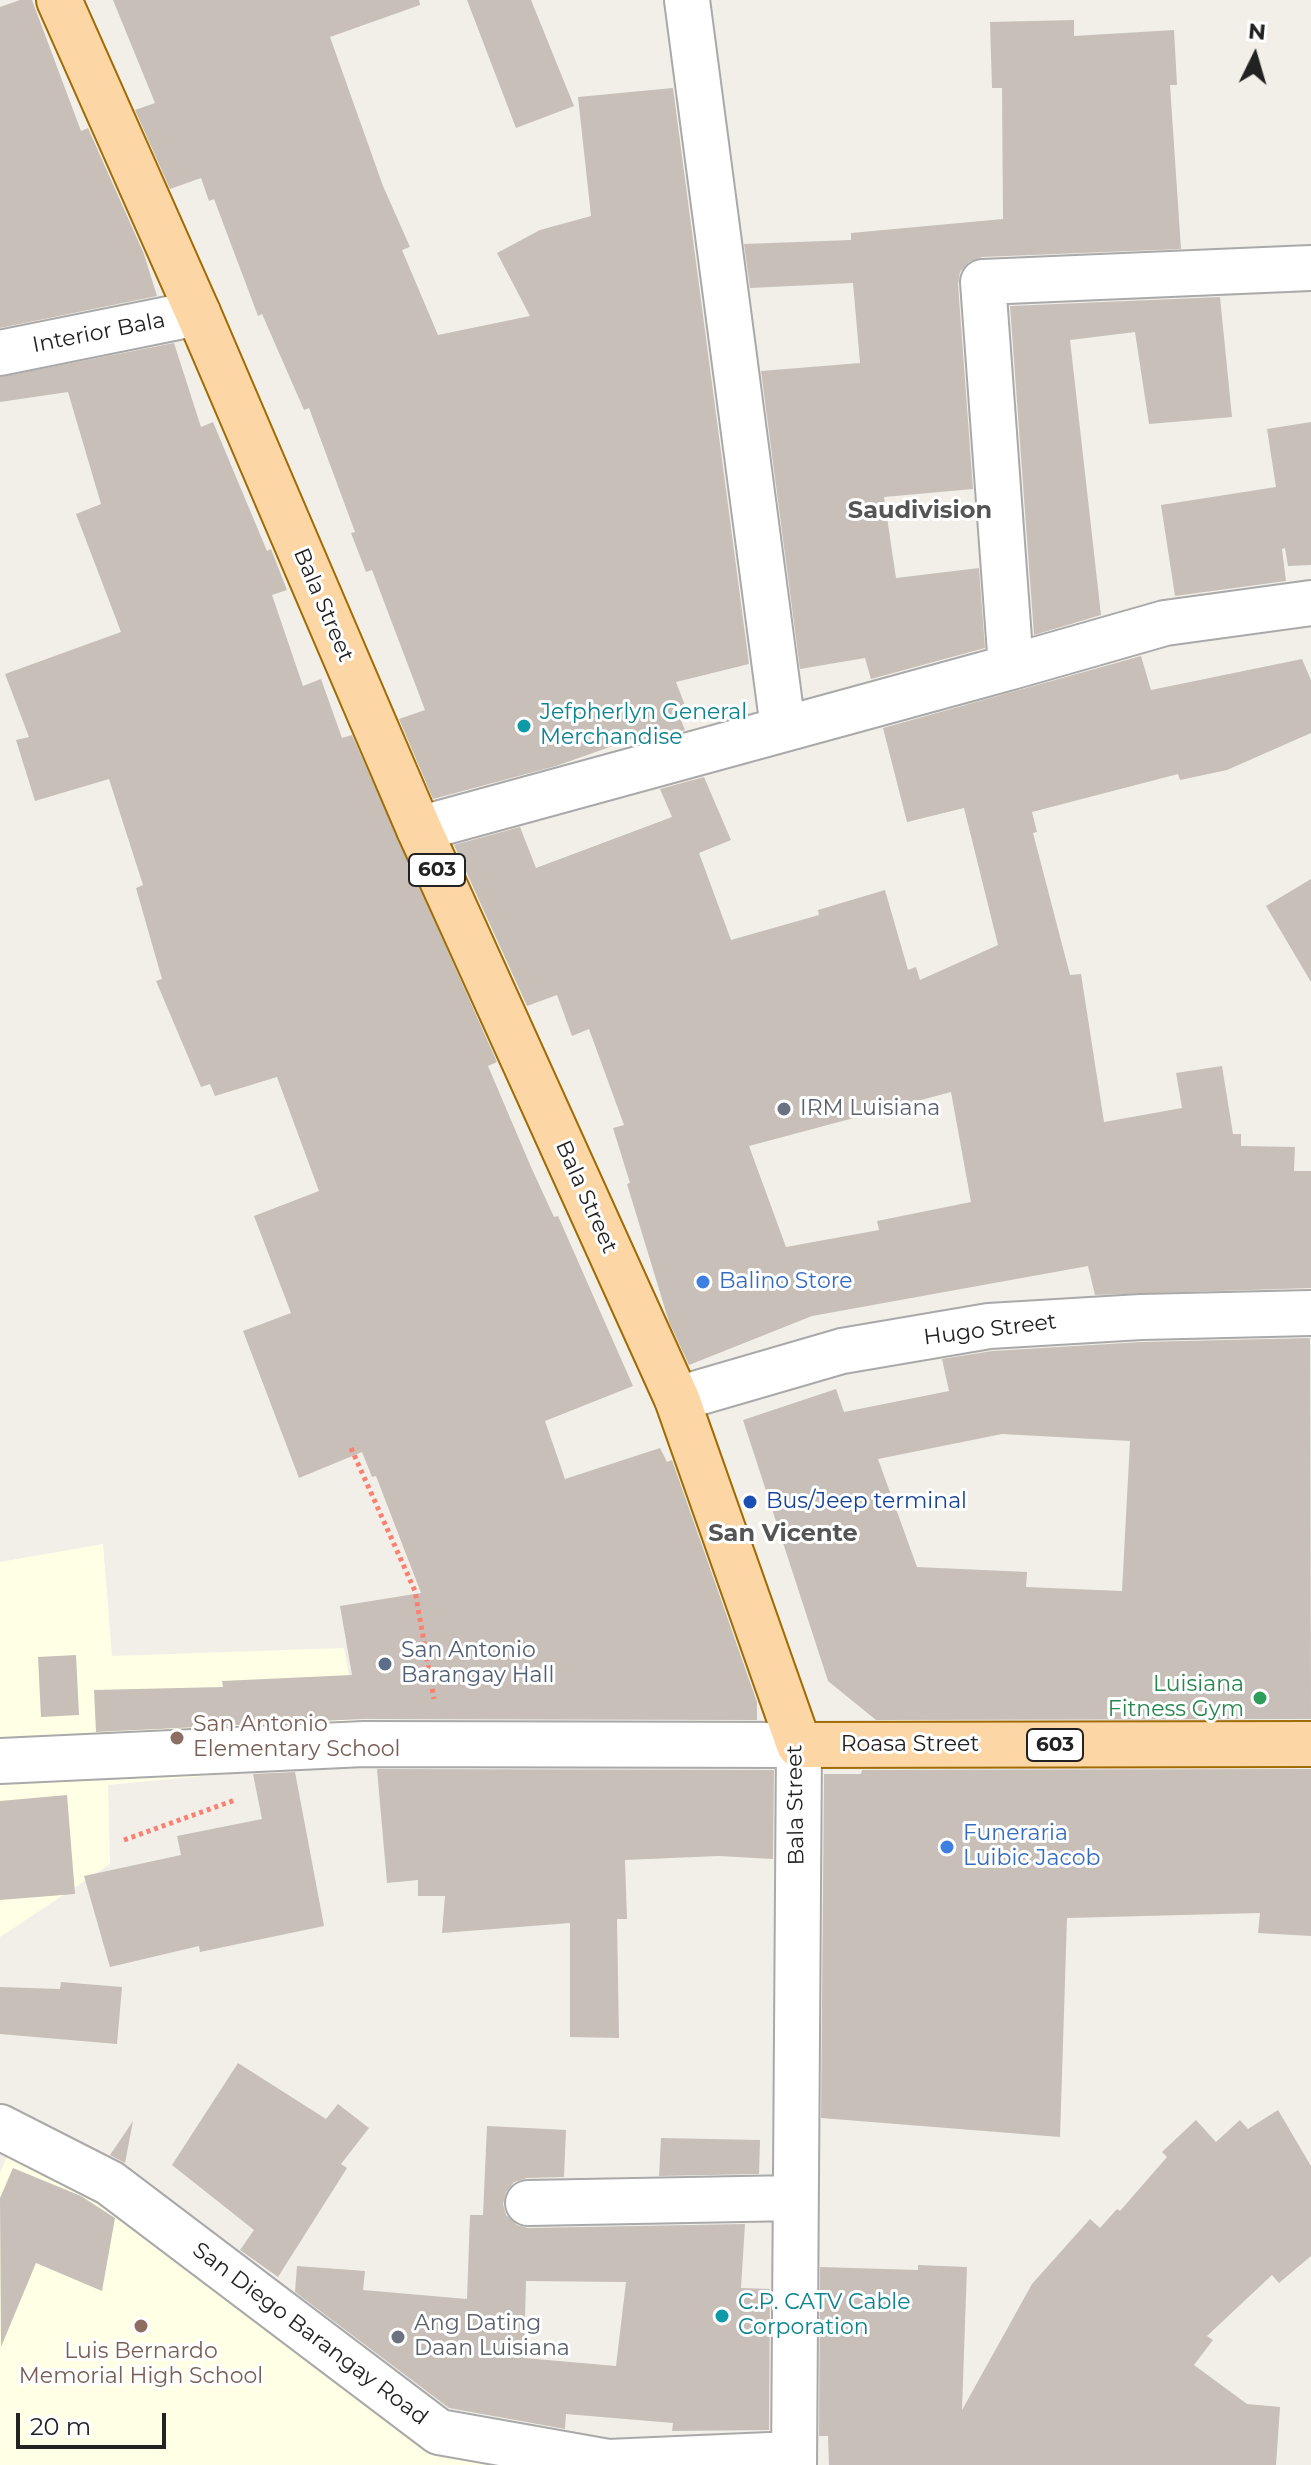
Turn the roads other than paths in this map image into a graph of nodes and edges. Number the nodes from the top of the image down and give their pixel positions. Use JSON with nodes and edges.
{"nodes":[{"id":1,"x":59,"y":0,"type":"edge"},
{"id":2,"x":687,"y":0,"type":"edge"},
{"id":3,"x":1311,"y":268,"type":"edge"},
{"id":4,"x":198,"y":313,"type":"junction"},
{"id":5,"x":0,"y":353,"type":"edge"},
{"id":6,"x":1311,"y":603,"type":"edge"},
{"id":7,"x":1011,"y":667,"type":"junction"},
{"id":8,"x":783,"y":728,"type":"junction"},
{"id":9,"x":419,"y":829,"type":"junction"},
{"id":10,"x":1311,"y":1313,"type":"edge"},
{"id":11,"x":677,"y":1399,"type":"junction"},
{"id":12,"x":1311,"y":1744,"type":"edge"},
{"id":13,"x":799,"y":1745,"type":"junction"},
{"id":14,"x":0,"y":1761,"type":"edge"},
{"id":15,"x":0,"y":2127,"type":"edge"},
{"id":16,"x":795,"y":2198,"type":"junction"},
{"id":17,"x":528,"y":2203,"type":"dead end"},
{"id":18,"x":793,"y":2460,"type":"edge"}],
"edges":[{"from":1,"to":4,"type":"main road","name":"Bala Street","number":"603"},
{"from":2,"to":8,"type":"street"},
{"from":3,"to":7,"type":"street"},
{"from":4,"to":5,"type":"street","name":"Interior Bala"},
{"from":4,"to":9,"type":"main road","name":"Bala Street","number":"603"},
{"from":6,"to":7,"type":"street"},
{"from":7,"to":8,"type":"street"},
{"from":8,"to":9,"type":"street"},
{"from":9,"to":11,"type":"main road","name":"Bala Street","number":"603"},
{"from":10,"to":11,"type":"street","name":"Hugo Street"},
{"from":11,"to":13,"type":"main road","name":"Bala Street","number":"603"},
{"from":12,"to":13,"type":"main road","name":"Roasa Street","number":"603"},
{"from":13,"to":14,"type":"street","name":"Roasa Street"},
{"from":13,"to":16,"type":"street","name":"Bala Street"},
{"from":15,"to":18,"type":"street","name":"San Diego Barangay Road"},
{"from":16,"to":17,"type":"street"},
{"from":16,"to":18,"type":"street","name":"Bala Street"}]}
